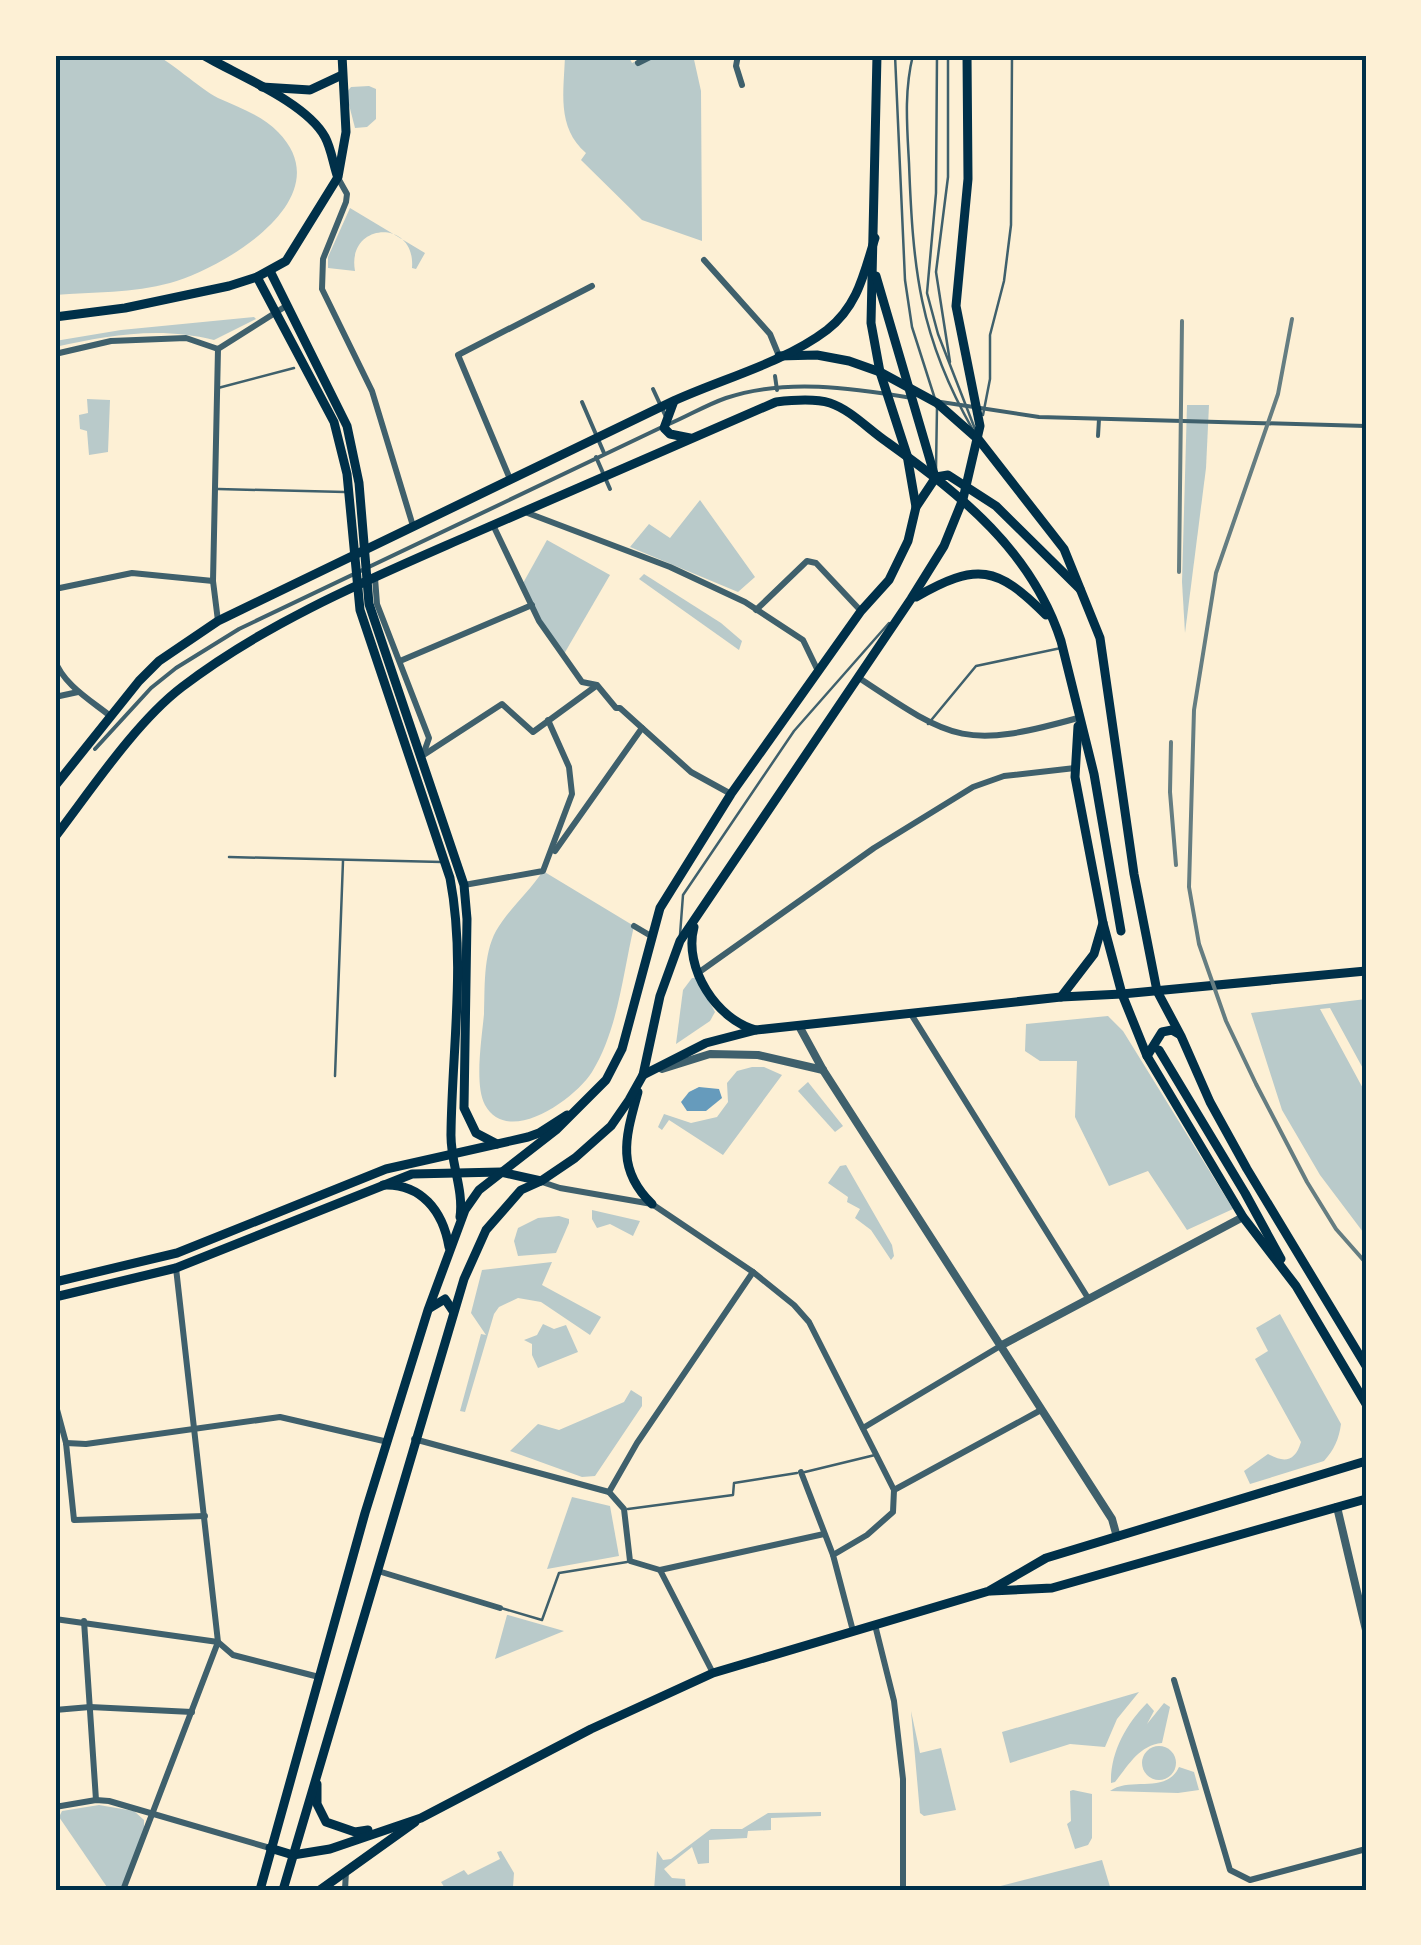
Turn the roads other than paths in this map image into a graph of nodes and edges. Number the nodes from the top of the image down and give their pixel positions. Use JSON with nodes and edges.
{"nodes":[{"id":1,"x":203,"y":55,"type":"edge"},
{"id":2,"x":342,"y":55,"type":"edge"},
{"id":3,"x":654,"y":55,"type":"edge"},
{"id":4,"x":738,"y":55,"type":"edge"},
{"id":5,"x":876,"y":55,"type":"edge"},
{"id":6,"x":895,"y":55,"type":"edge"},
{"id":7,"x":913,"y":55,"type":"edge"},
{"id":8,"x":937,"y":55,"type":"edge"},
{"id":9,"x":948,"y":55,"type":"edge"},
{"id":10,"x":967,"y":55,"type":"edge"},
{"id":11,"x":1012,"y":55,"type":"edge"},
{"id":12,"x":638,"y":63,"type":"dead end"},
{"id":13,"x":342,"y":74,"type":"junction"},
{"id":14,"x":742,"y":85,"type":"dead end"},
{"id":15,"x":262,"y":87,"type":"junction"},
{"id":16,"x":338,"y":177,"type":"junction"},
{"id":17,"x":875,"y":238,"type":"junction"},
{"id":18,"x":704,"y":260,"type":"dead end"},
{"id":19,"x":874,"y":268,"type":"junction"},
{"id":20,"x":270,"y":272,"type":"junction"},
{"id":21,"x":257,"y":277,"type":"junction"},
{"id":22,"x":592,"y":286,"type":"dead end"},
{"id":23,"x":286,"y":306,"type":"junction"},
{"id":24,"x":274,"y":314,"type":"junction"},
{"id":25,"x":55,"y":316,"type":"edge"},
{"id":26,"x":218,"y":349,"type":"junction"},
{"id":27,"x":55,"y":354,"type":"edge"},
{"id":28,"x":779,"y":356,"type":"junction"},
{"id":29,"x":294,"y":368,"type":"dead end"},
{"id":30,"x":880,"y":372,"type":"junction"},
{"id":31,"x":953,"y":373,"type":"junction"},
{"id":32,"x":775,"y":376,"type":"dead end"},
{"id":33,"x":909,"y":386,"type":"junction"},
{"id":34,"x":217,"y":388,"type":"junction"},
{"id":35,"x":653,"y":389,"type":"dead end"},
{"id":36,"x":777,"y":390,"type":"junction"},
{"id":37,"x":674,"y":401,"type":"junction"},
{"id":38,"x":582,"y":402,"type":"dead end"},
{"id":39,"x":936,"y":403,"type":"junction"},
{"id":40,"x":1099,"y":418,"type":"junction"},
{"id":41,"x":670,"y":424,"type":"junction"},
{"id":42,"x":980,"y":426,"type":"junction"},
{"id":43,"x":1366,"y":426,"type":"edge"},
{"id":44,"x":1098,"y":436,"type":"dead end"},
{"id":45,"x":693,"y":438,"type":"junction"},
{"id":46,"x":979,"y":440,"type":"junction"},
{"id":47,"x":604,"y":452,"type":"junction"},
{"id":48,"x":906,"y":456,"type":"junction"},
{"id":49,"x":596,"y":457,"type":"junction"},
{"id":50,"x":936,"y":478,"type":"junction"},
{"id":51,"x":510,"y":480,"type":"junction"},
{"id":52,"x":968,"y":486,"type":"junction"},
{"id":53,"x":217,"y":489,"type":"junction"},
{"id":54,"x":610,"y":490,"type":"dead end"},
{"id":55,"x":354,"y":494,"type":"junction"},
{"id":56,"x":963,"y":500,"type":"junction"},
{"id":57,"x":916,"y":507,"type":"junction"},
{"id":58,"x":524,"y":512,"type":"junction"},
{"id":59,"x":493,"y":525,"type":"junction"},
{"id":60,"x":414,"y":527,"type":"junction"},
{"id":61,"x":374,"y":578,"type":"junction"},
{"id":62,"x":213,"y":581,"type":"junction"},
{"id":63,"x":55,"y":589,"type":"edge"},
{"id":64,"x":1082,"y":591,"type":"junction"},
{"id":65,"x":911,"y":600,"type":"junction"},
{"id":66,"x":532,"y":605,"type":"junction"},
{"id":67,"x":364,"y":607,"type":"junction"},
{"id":68,"x":756,"y":610,"type":"junction"},
{"id":69,"x":861,"y":611,"type":"junction"},
{"id":70,"x":218,"y":621,"type":"junction"},
{"id":71,"x":1055,"y":624,"type":"junction"},
{"id":72,"x":1062,"y":648,"type":"junction"},
{"id":73,"x":55,"y":660,"type":"edge"},
{"id":74,"x":400,"y":661,"type":"junction"},
{"id":75,"x":818,"y":671,"type":"junction"},
{"id":76,"x":860,"y":678,"type":"junction"},
{"id":77,"x":596,"y":685,"type":"junction"},
{"id":78,"x":80,"y":691,"type":"junction"},
{"id":79,"x":55,"y":697,"type":"edge"},
{"id":80,"x":109,"y":715,"type":"junction"},
{"id":81,"x":1078,"y":718,"type":"junction"},
{"id":82,"x":548,"y":720,"type":"junction"},
{"id":83,"x":928,"y":724,"type":"junction"},
{"id":84,"x":642,"y":728,"type":"junction"},
{"id":85,"x":95,"y":748,"type":"dead end"},
{"id":86,"x":422,"y":756,"type":"junction"},
{"id":87,"x":1075,"y":768,"type":"junction"},
{"id":88,"x":55,"y":786,"type":"edge"},
{"id":89,"x":731,"y":794,"type":"junction"},
{"id":90,"x":55,"y":836,"type":"edge"},
{"id":91,"x":229,"y":857,"type":"dead end"},
{"id":92,"x":548,"y":860,"type":"junction"},
{"id":93,"x":344,"y":861,"type":"junction"},
{"id":94,"x":444,"y":862,"type":"junction"},
{"id":95,"x":464,"y":885,"type":"junction"},
{"id":96,"x":704,"y":907,"type":"junction"},
{"id":97,"x":1103,"y":923,"type":"junction"},
{"id":98,"x":634,"y":926,"type":"dead end"},
{"id":99,"x":1121,"y":931,"type":"dead end"},
{"id":100,"x":651,"y":936,"type":"junction"},
{"id":101,"x":680,"y":942,"type":"junction"},
{"id":102,"x":1366,"y":971,"type":"edge"},
{"id":103,"x":698,"y":973,"type":"junction"},
{"id":104,"x":1158,"y":991,"type":"junction"},
{"id":105,"x":1122,"y":994,"type":"junction"},
{"id":106,"x":1062,"y":997,"type":"junction"},
{"id":107,"x":911,"y":1014,"type":"junction"},
{"id":108,"x":799,"y":1026,"type":"junction"},
{"id":109,"x":756,"y":1030,"type":"junction"},
{"id":110,"x":1181,"y":1036,"type":"junction"},
{"id":111,"x":1159,"y":1050,"type":"dead end"},
{"id":112,"x":1148,"y":1056,"type":"junction"},
{"id":113,"x":823,"y":1070,"type":"junction"},
{"id":114,"x":643,"y":1075,"type":"junction"},
{"id":115,"x":335,"y":1076,"type":"dead end"},
{"id":116,"x":582,"y":1104,"type":"junction"},
{"id":117,"x":496,"y":1144,"type":"junction"},
{"id":118,"x":451,"y":1154,"type":"junction"},
{"id":119,"x":454,"y":1171,"type":"junction"},
{"id":120,"x":501,"y":1172,"type":"junction"},
{"id":121,"x":541,"y":1181,"type":"junction"},
{"id":122,"x":383,"y":1185,"type":"junction"},
{"id":123,"x":652,"y":1204,"type":"junction"},
{"id":124,"x":1243,"y":1217,"type":"junction"},
{"id":125,"x":459,"y":1225,"type":"junction"},
{"id":126,"x":450,"y":1248,"type":"junction"},
{"id":127,"x":176,"y":1268,"type":"junction"},
{"id":128,"x":753,"y":1272,"type":"junction"},
{"id":129,"x":55,"y":1282,"type":"edge"},
{"id":130,"x":1296,"y":1286,"type":"junction"},
{"id":131,"x":55,"y":1297,"type":"edge"},
{"id":132,"x":1088,"y":1298,"type":"junction"},
{"id":133,"x":428,"y":1310,"type":"junction"},
{"id":134,"x":453,"y":1315,"type":"junction"},
{"id":135,"x":1002,"y":1345,"type":"junction"},
{"id":136,"x":1366,"y":1366,"type":"edge"},
{"id":137,"x":55,"y":1402,"type":"edge"},
{"id":138,"x":1366,"y":1404,"type":"edge"},
{"id":139,"x":1041,"y":1410,"type":"junction"},
{"id":140,"x":863,"y":1428,"type":"junction"},
{"id":141,"x":196,"y":1430,"type":"junction"},
{"id":142,"x":414,"y":1440,"type":"junction"},
{"id":143,"x":388,"y":1442,"type":"junction"},
{"id":144,"x":66,"y":1443,"type":"junction"},
{"id":145,"x":876,"y":1454,"type":"junction"},
{"id":146,"x":1366,"y":1460,"type":"edge"},
{"id":147,"x":801,"y":1472,"type":"junction"},
{"id":148,"x":894,"y":1490,"type":"junction"},
{"id":149,"x":609,"y":1492,"type":"junction"},
{"id":150,"x":1365,"y":1500,"type":"edge"},
{"id":151,"x":1337,"y":1507,"type":"junction"},
{"id":152,"x":624,"y":1509,"type":"junction"},
{"id":153,"x":205,"y":1516,"type":"junction"},
{"id":154,"x":824,"y":1534,"type":"junction"},
{"id":155,"x":1118,"y":1536,"type":"junction"},
{"id":156,"x":832,"y":1555,"type":"junction"},
{"id":157,"x":630,"y":1561,"type":"junction"},
{"id":158,"x":660,"y":1570,"type":"junction"},
{"id":159,"x":378,"y":1571,"type":"junction"},
{"id":160,"x":988,"y":1591,"type":"junction"},
{"id":161,"x":500,"y":1608,"type":"joint"},
{"id":162,"x":55,"y":1619,"type":"edge"},
{"id":163,"x":84,"y":1621,"type":"junction"},
{"id":164,"x":875,"y":1624,"type":"junction"},
{"id":165,"x":1366,"y":1630,"type":"edge"},
{"id":166,"x":852,"y":1631,"type":"junction"},
{"id":167,"x":218,"y":1642,"type":"junction"},
{"id":168,"x":713,"y":1673,"type":"junction"},
{"id":169,"x":320,"y":1677,"type":"junction"},
{"id":170,"x":1174,"y":1680,"type":"dead end"},
{"id":171,"x":90,"y":1707,"type":"junction"},
{"id":172,"x":55,"y":1710,"type":"edge"},
{"id":173,"x":192,"y":1712,"type":"junction"},
{"id":174,"x":318,"y":1767,"type":"junction"},
{"id":175,"x":96,"y":1800,"type":"junction"},
{"id":176,"x":55,"y":1807,"type":"edge"},
{"id":177,"x":154,"y":1813,"type":"junction"},
{"id":178,"x":421,"y":1818,"type":"junction"},
{"id":179,"x":385,"y":1828,"type":"junction"},
{"id":180,"x":270,"y":1848,"type":"junction"},
{"id":181,"x":1366,"y":1849,"type":"edge"},
{"id":182,"x":292,"y":1855,"type":"junction"},
{"id":183,"x":346,"y":1870,"type":"junction"},
{"id":184,"x":123,"y":1890,"type":"edge"},
{"id":185,"x":260,"y":1890,"type":"edge"},
{"id":186,"x":283,"y":1890,"type":"edge"},
{"id":187,"x":320,"y":1890,"type":"edge"},
{"id":188,"x":345,"y":1890,"type":"edge"},
{"id":189,"x":902,"y":1890,"type":"edge"}],
"edges":[{"from":1,"to":15,"type":"main road"},
{"from":2,"to":13,"type":"main road"},
{"from":3,"to":12,"type":"street"},
{"from":4,"to":14,"type":"street"},
{"from":5,"to":17,"type":"main road"},
{"from":6,"to":39,"type":"lane"},
{"from":7,"to":46,"type":"lane"},
{"from":8,"to":31,"type":"lane"},
{"from":9,"to":31,"type":"lane"},
{"from":10,"to":42,"type":"main road"},
{"from":11,"to":42,"type":"lane"},
{"from":13,"to":15,"type":"main road"},
{"from":13,"to":16,"type":"main road"},
{"from":15,"to":16,"type":"main road"},
{"from":16,"to":20,"type":"main road"},
{"from":16,"to":60,"type":"street"},
{"from":17,"to":19,"type":"main road"},
{"from":17,"to":28,"type":"main road"},
{"from":18,"to":28,"type":"street"},
{"from":19,"to":30,"type":"main road"},
{"from":19,"to":33,"type":"main road"},
{"from":20,"to":21,"type":"main road"},
{"from":20,"to":23,"type":"main road"},
{"from":21,"to":24,"type":"main road"},
{"from":21,"to":25,"type":"main road"},
{"from":22,"to":51,"type":"street"},
{"from":23,"to":24,"type":"street"},
{"from":23,"to":55,"type":"main road"},
{"from":24,"to":26,"type":"street"},
{"from":24,"to":55,"type":"main road"},
{"from":26,"to":27,"type":"street"},
{"from":26,"to":34,"type":"street"},
{"from":28,"to":30,"type":"main road"},
{"from":28,"to":37,"type":"main road"},
{"from":29,"to":34,"type":"lane"},
{"from":30,"to":33,"type":"main road"},
{"from":30,"to":48,"type":"main road"},
{"from":31,"to":46,"type":"lane"},
{"from":32,"to":36,"type":"street"},
{"from":33,"to":39,"type":"main road"},
{"from":33,"to":50,"type":"main road"},
{"from":34,"to":53,"type":"street"},
{"from":35,"to":41,"type":"street"},
{"from":36,"to":40,"type":"street"},
{"from":36,"to":41,"type":"street"},
{"from":37,"to":45,"type":"main road"},
{"from":37,"to":51,"type":"main road"},
{"from":38,"to":47,"type":"street"},
{"from":39,"to":46,"type":"main road"},
{"from":39,"to":50,"type":"lane"},
{"from":40,"to":43,"type":"street"},
{"from":40,"to":44,"type":"street"},
{"from":41,"to":47,"type":"street"},
{"from":42,"to":46,"type":"main road"},
{"from":45,"to":48,"type":"main road"},
{"from":45,"to":58,"type":"main road"},
{"from":46,"to":52,"type":"main road"},
{"from":46,"to":64,"type":"main road"},
{"from":47,"to":49,"type":"street"},
{"from":48,"to":50,"type":"main road"},
{"from":48,"to":57,"type":"main road"},
{"from":49,"to":54,"type":"street"},
{"from":49,"to":85,"type":"street"},
{"from":50,"to":52,"type":"main road"},
{"from":50,"to":56,"type":"main road"},
{"from":50,"to":57,"type":"main road"},
{"from":51,"to":60,"type":"main road"},
{"from":52,"to":56,"type":"main road"},
{"from":52,"to":64,"type":"main road"},
{"from":53,"to":55,"type":"lane"},
{"from":53,"to":62,"type":"street"},
{"from":55,"to":67,"type":"main road"},
{"from":56,"to":65,"type":"main road"},
{"from":56,"to":71,"type":"main road"},
{"from":57,"to":69,"type":"main road"},
{"from":58,"to":59,"type":"main road"},
{"from":58,"to":68,"type":"street"},
{"from":59,"to":61,"type":"main road"},
{"from":59,"to":66,"type":"street"},
{"from":60,"to":70,"type":"main road"},
{"from":61,"to":74,"type":"street"},
{"from":61,"to":90,"type":"main road"},
{"from":62,"to":63,"type":"street"},
{"from":62,"to":70,"type":"street"},
{"from":64,"to":104,"type":"main road"},
{"from":65,"to":71,"type":"main road"},
{"from":65,"to":76,"type":"main road"},
{"from":65,"to":101,"type":"lane"},
{"from":66,"to":74,"type":"street"},
{"from":66,"to":77,"type":"street"},
{"from":67,"to":86,"type":"main road"},
{"from":67,"to":94,"type":"main road"},
{"from":68,"to":69,"type":"street"},
{"from":68,"to":75,"type":"street"},
{"from":69,"to":75,"type":"main road"},
{"from":70,"to":80,"type":"main road"},
{"from":71,"to":72,"type":"main road"},
{"from":72,"to":81,"type":"main road"},
{"from":72,"to":83,"type":"lane"},
{"from":73,"to":78,"type":"street"},
{"from":74,"to":86,"type":"street"},
{"from":75,"to":89,"type":"main road"},
{"from":76,"to":83,"type":"street"},
{"from":76,"to":96,"type":"main road"},
{"from":77,"to":82,"type":"street"},
{"from":77,"to":84,"type":"street"},
{"from":78,"to":79,"type":"street"},
{"from":78,"to":80,"type":"street"},
{"from":80,"to":88,"type":"main road"},
{"from":81,"to":83,"type":"street"},
{"from":81,"to":87,"type":"main road"},
{"from":81,"to":99,"type":"main road"},
{"from":82,"to":86,"type":"street"},
{"from":82,"to":92,"type":"street"},
{"from":84,"to":89,"type":"street"},
{"from":84,"to":92,"type":"street"},
{"from":86,"to":95,"type":"main road"},
{"from":87,"to":97,"type":"main road"},
{"from":87,"to":103,"type":"street"},
{"from":89,"to":100,"type":"main road"},
{"from":91,"to":93,"type":"lane"},
{"from":92,"to":95,"type":"street"},
{"from":93,"to":94,"type":"lane"},
{"from":93,"to":115,"type":"lane"},
{"from":94,"to":118,"type":"main road"},
{"from":95,"to":117,"type":"main road"},
{"from":96,"to":101,"type":"main road"},
{"from":96,"to":103,"type":"main road"},
{"from":97,"to":105,"type":"main road"},
{"from":97,"to":106,"type":"main road"},
{"from":98,"to":100,"type":"street"},
{"from":100,"to":116,"type":"main road"},
{"from":101,"to":114,"type":"main road"},
{"from":102,"to":104,"type":"main road"},
{"from":103,"to":109,"type":"main road"},
{"from":104,"to":105,"type":"main road"},
{"from":104,"to":110,"type":"main road"},
{"from":105,"to":106,"type":"main road"},
{"from":105,"to":112,"type":"main road"},
{"from":106,"to":107,"type":"main road"},
{"from":107,"to":108,"type":"main road"},
{"from":107,"to":132,"type":"street"},
{"from":108,"to":109,"type":"main road"},
{"from":108,"to":113,"type":"street"},
{"from":109,"to":114,"type":"main road"},
{"from":110,"to":112,"type":"main road"},
{"from":110,"to":136,"type":"main road"},
{"from":111,"to":130,"type":"main road"},
{"from":112,"to":124,"type":"main road"},
{"from":113,"to":114,"type":"street"},
{"from":113,"to":135,"type":"street"},
{"from":114,"to":121,"type":"main road"},
{"from":114,"to":123,"type":"main road"},
{"from":116,"to":117,"type":"main road"},
{"from":116,"to":120,"type":"main road"},
{"from":117,"to":118,"type":"main road"},
{"from":118,"to":119,"type":"main road"},
{"from":118,"to":129,"type":"main road"},
{"from":119,"to":120,"type":"main road"},
{"from":119,"to":122,"type":"main road"},
{"from":119,"to":125,"type":"main road"},
{"from":120,"to":121,"type":"main road"},
{"from":120,"to":125,"type":"main road"},
{"from":121,"to":123,"type":"street"},
{"from":121,"to":134,"type":"main road"},
{"from":122,"to":126,"type":"main road"},
{"from":122,"to":127,"type":"main road"},
{"from":123,"to":128,"type":"street"},
{"from":124,"to":130,"type":"main road"},
{"from":124,"to":132,"type":"street"},
{"from":125,"to":126,"type":"main road"},
{"from":126,"to":133,"type":"main road"},
{"from":127,"to":131,"type":"main road"},
{"from":127,"to":141,"type":"street"},
{"from":128,"to":140,"type":"street"},
{"from":128,"to":149,"type":"street"},
{"from":130,"to":138,"type":"main road"},
{"from":132,"to":135,"type":"street"},
{"from":133,"to":134,"type":"main road"},
{"from":133,"to":143,"type":"main road"},
{"from":134,"to":142,"type":"main road"},
{"from":135,"to":139,"type":"street"},
{"from":135,"to":140,"type":"street"},
{"from":137,"to":144,"type":"street"},
{"from":139,"to":148,"type":"street"},
{"from":139,"to":155,"type":"street"},
{"from":140,"to":145,"type":"street"},
{"from":141,"to":143,"type":"street"},
{"from":141,"to":144,"type":"street"},
{"from":141,"to":153,"type":"street"},
{"from":142,"to":149,"type":"street"},
{"from":142,"to":159,"type":"main road"},
{"from":143,"to":169,"type":"main road"},
{"from":144,"to":153,"type":"street"},
{"from":145,"to":147,"type":"lane"},
{"from":145,"to":148,"type":"street"},
{"from":146,"to":155,"type":"main road"},
{"from":147,"to":152,"type":"lane"},
{"from":147,"to":154,"type":"street"},
{"from":148,"to":156,"type":"street"},
{"from":149,"to":152,"type":"street"},
{"from":150,"to":151,"type":"main road"},
{"from":151,"to":160,"type":"main road"},
{"from":151,"to":165,"type":"street"},
{"from":152,"to":157,"type":"street"},
{"from":153,"to":167,"type":"street"},
{"from":154,"to":156,"type":"street"},
{"from":154,"to":158,"type":"street"},
{"from":155,"to":160,"type":"main road"},
{"from":156,"to":166,"type":"street"},
{"from":157,"to":158,"type":"street"},
{"from":157,"to":161,"type":"lane"},
{"from":158,"to":168,"type":"street"},
{"from":159,"to":161,"type":"street"},
{"from":159,"to":174,"type":"main road"},
{"from":160,"to":164,"type":"main road"},
{"from":162,"to":163,"type":"street"},
{"from":163,"to":167,"type":"street"},
{"from":163,"to":171,"type":"street"},
{"from":164,"to":166,"type":"main road"},
{"from":164,"to":189,"type":"street"},
{"from":166,"to":168,"type":"main road"},
{"from":167,"to":169,"type":"street"},
{"from":167,"to":173,"type":"street"},
{"from":168,"to":178,"type":"main road"},
{"from":169,"to":180,"type":"main road"},
{"from":170,"to":181,"type":"street"},
{"from":171,"to":172,"type":"street"},
{"from":171,"to":173,"type":"street"},
{"from":171,"to":175,"type":"street"},
{"from":173,"to":177,"type":"street"},
{"from":174,"to":179,"type":"main road"},
{"from":174,"to":182,"type":"main road"},
{"from":175,"to":176,"type":"street"},
{"from":175,"to":177,"type":"street"},
{"from":177,"to":180,"type":"street"},
{"from":177,"to":184,"type":"street"},
{"from":178,"to":179,"type":"main road"},
{"from":178,"to":183,"type":"main road"},
{"from":179,"to":182,"type":"main road"},
{"from":180,"to":182,"type":"main road"},
{"from":180,"to":185,"type":"main road"},
{"from":182,"to":186,"type":"main road"},
{"from":183,"to":187,"type":"main road"},
{"from":183,"to":188,"type":"street"}]}
